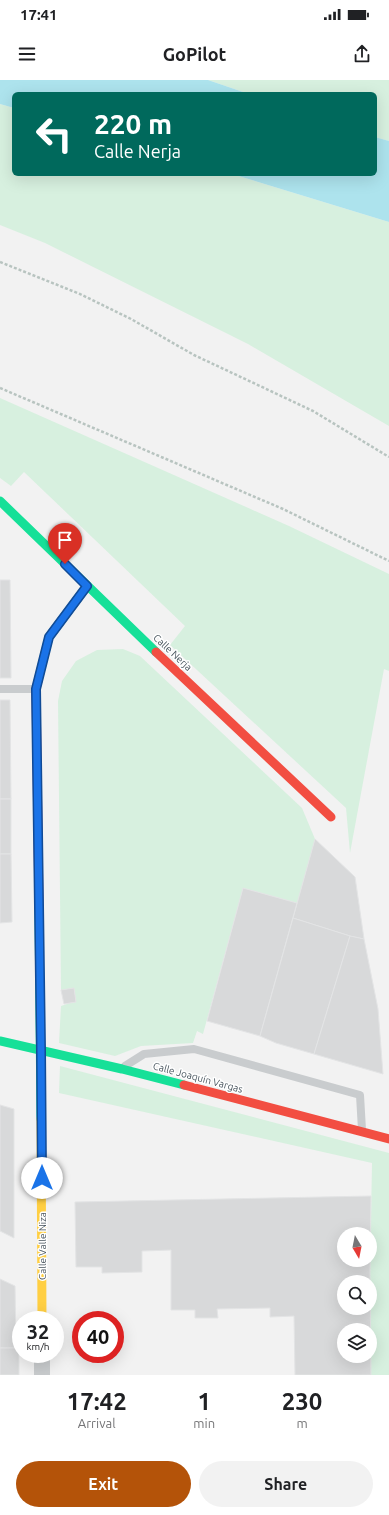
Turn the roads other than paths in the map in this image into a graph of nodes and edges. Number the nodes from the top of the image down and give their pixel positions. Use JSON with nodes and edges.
{"nodes":[{"id":1,"x":0,"y":501,"type":"edge"},
{"id":2,"x":87,"y":586,"type":"junction"},
{"id":3,"x":0,"y":689,"type":"edge"},
{"id":4,"x":36,"y":689,"type":"junction"},
{"id":5,"x":331,"y":817,"type":"dead end"},
{"id":6,"x":0,"y":1041,"type":"edge"},
{"id":7,"x":41,"y":1051,"type":"junction"},
{"id":8,"x":122,"y":1069,"type":"junction"},
{"id":9,"x":362,"y":1131,"type":"junction"},
{"id":10,"x":389,"y":1139,"type":"edge"},
{"id":11,"x":42,"y":1311,"type":"edge"},
{"id":12,"x":42,"y":1363,"type":"edge"},
{"id":13,"x":42,"y":1375,"type":"edge"}],
"edges":[{"from":1,"to":2,"type":"street","name":"Calle Nerja"},
{"from":2,"to":4,"type":"street","name":"Calle Valle Niza"},
{"from":2,"to":5,"type":"street","name":"Calle Nerja"},
{"from":3,"to":4,"type":"lane"},
{"from":4,"to":7,"type":"street","name":"Calle Valle Niza"},
{"from":6,"to":7,"type":"street","name":"Calle Joaquín Vargas"},
{"from":7,"to":8,"type":"street","name":"Calle Joaquín Vargas"},
{"from":7,"to":11,"type":"street","name":"Calle Valle Niza"},
{"from":8,"to":9,"type":"street","name":"Calle Joaquín Vargas"},
{"from":8,"to":9,"type":"lane"},
{"from":9,"to":10,"type":"street","name":"Calle Joaquín Vargas"},
{"from":12,"to":13,"type":"street"}]}
